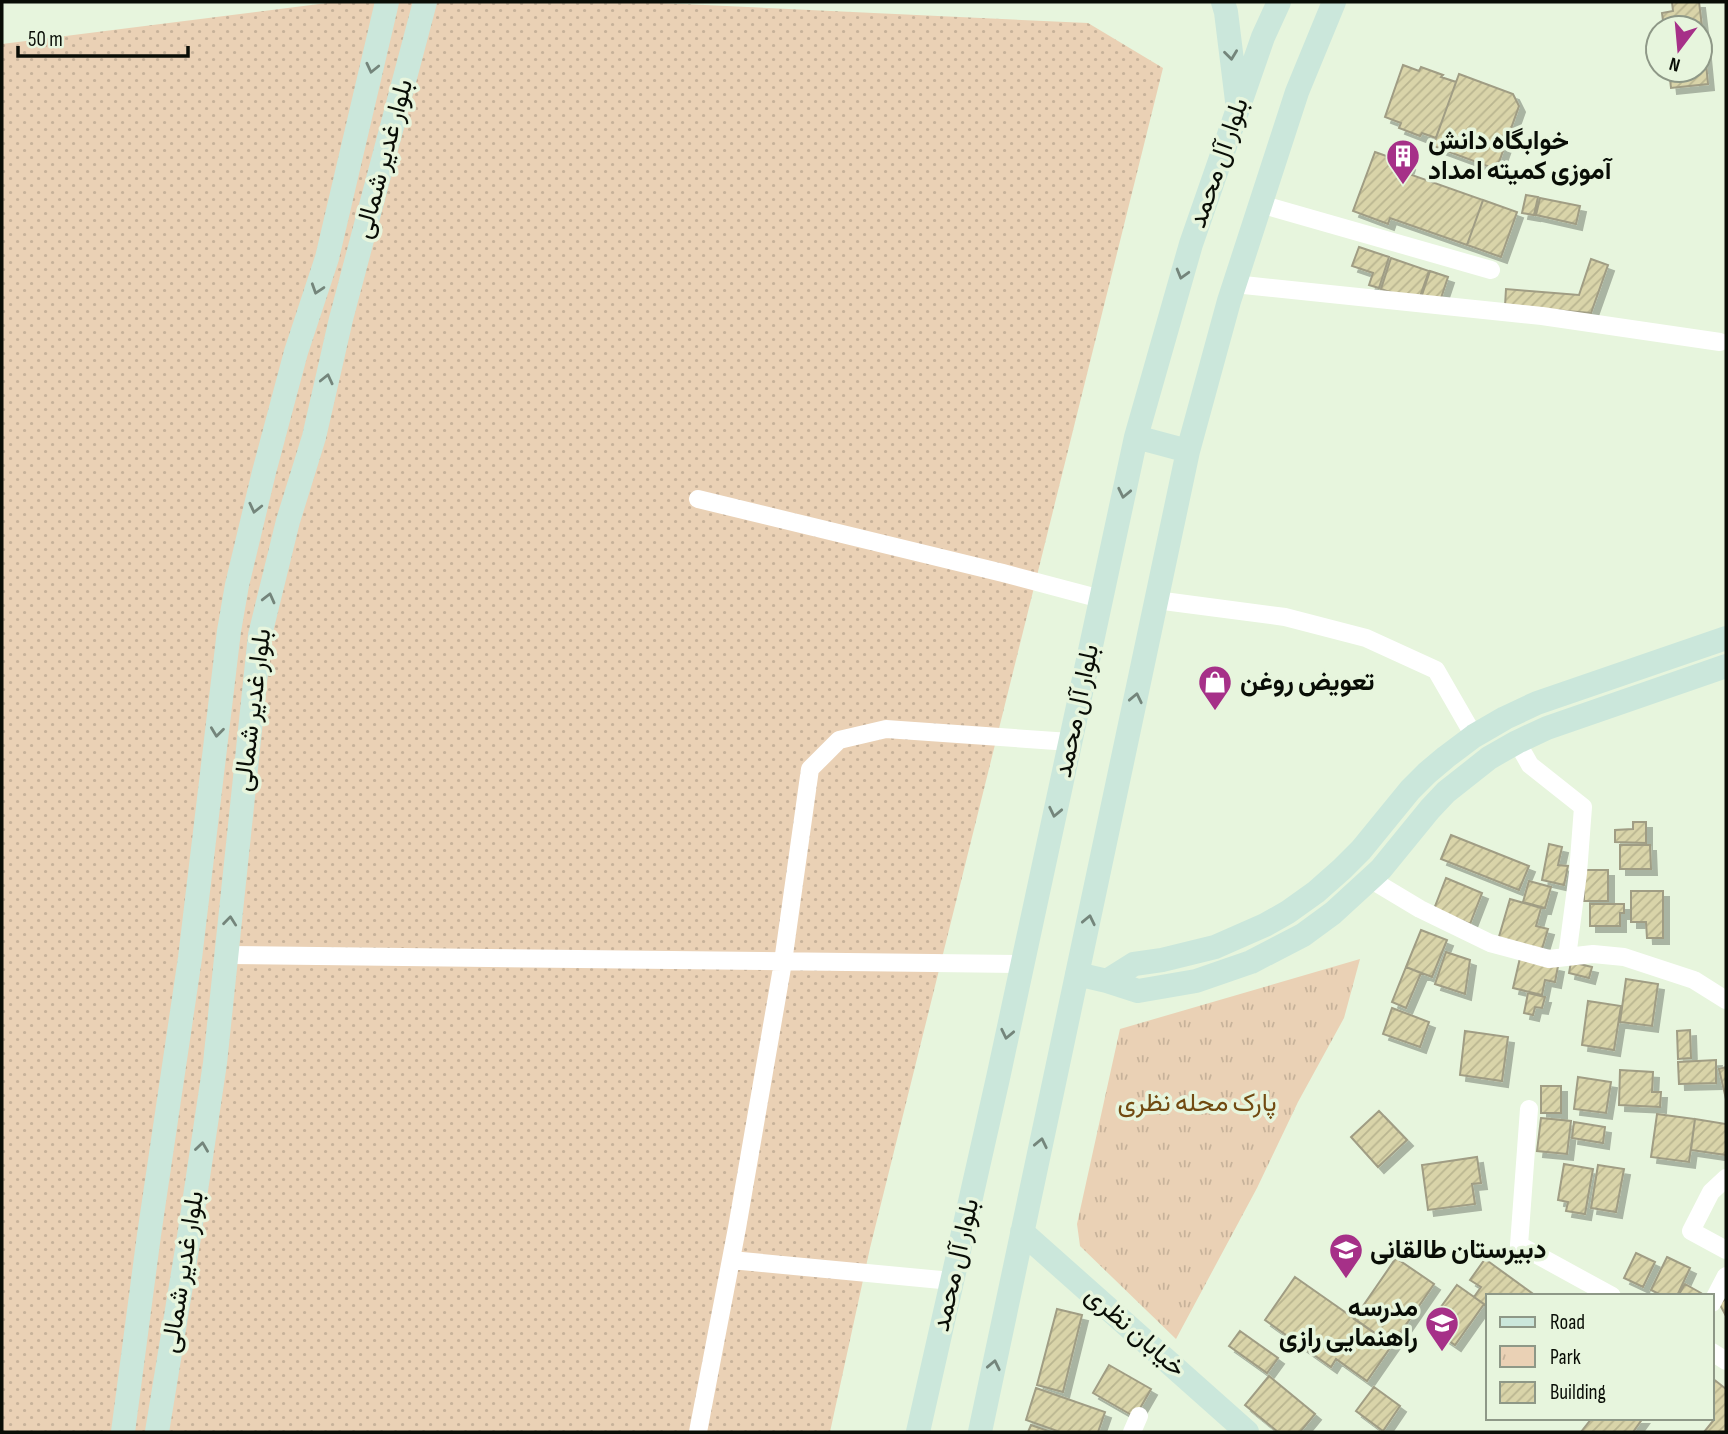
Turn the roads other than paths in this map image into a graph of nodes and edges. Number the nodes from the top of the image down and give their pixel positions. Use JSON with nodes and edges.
{"nodes":[{"id":1,"x":387,"y":2,"type":"edge"},
{"id":2,"x":425,"y":2,"type":"edge"},
{"id":3,"x":1223,"y":2,"type":"edge"},
{"id":4,"x":1279,"y":2,"type":"edge"},
{"id":5,"x":1334,"y":2,"type":"edge"},
{"id":6,"x":1238,"y":108,"type":"junction"},
{"id":7,"x":1260,"y":204,"type":"junction"},
{"id":8,"x":1491,"y":270,"type":"dead end"},
{"id":9,"x":1234,"y":284,"type":"junction"},
{"id":10,"x":1720,"y":342,"type":"dead end"},
{"id":11,"x":1136,"y":437,"type":"junction"},
{"id":12,"x":1188,"y":451,"type":"junction"},
{"id":13,"x":698,"y":499,"type":"dead end"},
{"id":14,"x":1101,"y":599,"type":"junction"},
{"id":15,"x":1156,"y":600,"type":"junction"},
{"id":16,"x":1726,"y":638,"type":"edge"},
{"id":17,"x":1726,"y":666,"type":"edge"},
{"id":18,"x":1474,"y":736,"type":"junction"},
{"id":19,"x":1070,"y":742,"type":"junction"},
{"id":20,"x":1517,"y":742,"type":"junction"},
{"id":21,"x":1370,"y":879,"type":"junction"},
{"id":22,"x":226,"y":955,"type":"junction"},
{"id":23,"x":1567,"y":957,"type":"junction"},
{"id":24,"x":783,"y":962,"type":"junction"},
{"id":25,"x":1023,"y":964,"type":"junction"},
{"id":26,"x":1077,"y":974,"type":"junction"},
{"id":27,"x":1107,"y":981,"type":"junction"},
{"id":28,"x":1726,"y":1000,"type":"edge"},
{"id":29,"x":1529,"y":1109,"type":"dead end"},
{"id":30,"x":1726,"y":1178,"type":"edge"},
{"id":31,"x":1022,"y":1232,"type":"junction"},
{"id":32,"x":1726,"y":1250,"type":"edge"},
{"id":33,"x":731,"y":1260,"type":"junction"},
{"id":34,"x":1726,"y":1276,"type":"edge"},
{"id":35,"x":952,"y":1281,"type":"junction"},
{"id":36,"x":1608,"y":1294,"type":"edge"},
{"id":37,"x":1714,"y":1299,"type":"edge"},
{"id":38,"x":123,"y":1432,"type":"edge"},
{"id":39,"x":157,"y":1432,"type":"edge"},
{"id":40,"x":698,"y":1432,"type":"edge"},
{"id":41,"x":918,"y":1432,"type":"edge"},
{"id":42,"x":980,"y":1432,"type":"edge"},
{"id":43,"x":1247,"y":1432,"type":"edge"}],
"edges":[{"from":1,"to":38,"type":"main road","name":"بلوار غدیر شمالی","one_way":true},
{"from":22,"to":2,"type":"main road","name":"بلوار غدیر شمالی","one_way":true},
{"from":3,"to":6,"type":"main road","one_way":true},
{"from":4,"to":6,"type":"main road","name":"بلوار آل محمد"},
{"from":5,"to":7,"type":"main road","name":"بلوار آل محمد"},
{"from":6,"to":11,"type":"main road","name":"بلوار آل محمد","one_way":true},
{"from":7,"to":8,"type":"street"},
{"from":7,"to":9,"type":"main road","name":"بلوار آل محمد"},
{"from":9,"to":10,"type":"street"},
{"from":9,"to":12,"type":"main road","name":"بلوار آل محمد"},
{"from":11,"to":12,"type":"main road"},
{"from":11,"to":14,"type":"main road","name":"بلوار آل محمد","one_way":true},
{"from":12,"to":15,"type":"main road","name":"بلوار آل محمد"},
{"from":13,"to":14,"type":"street"},
{"from":14,"to":19,"type":"main road","name":"بلوار آل محمد"},
{"from":15,"to":18,"type":"street"},
{"from":26,"to":15,"type":"main road","name":"بلوار آل محمد","one_way":true},
{"from":16,"to":18,"type":"main road"},
{"from":17,"to":20,"type":"main road"},
{"from":18,"to":27,"type":"main road"},
{"from":19,"to":24,"type":"street"},
{"from":19,"to":25,"type":"main road","name":"بلوار آل محمد","one_way":true},
{"from":20,"to":21,"type":"main road"},
{"from":20,"to":23,"type":"street"},
{"from":21,"to":23,"type":"street"},
{"from":21,"to":27,"type":"main road"},
{"from":22,"to":24,"type":"street"},
{"from":39,"to":22,"type":"main road","name":"بلوار غدیر شمالی","one_way":true},
{"from":23,"to":28,"type":"street"},
{"from":24,"to":25,"type":"street"},
{"from":24,"to":33,"type":"street"},
{"from":25,"to":35,"type":"main road","name":"بلوار آل محمد","one_way":true},
{"from":26,"to":27,"type":"main road"},
{"from":31,"to":26,"type":"main road","name":"بلوار آل محمد","one_way":true},
{"from":29,"to":36,"type":"street"},
{"from":30,"to":32,"type":"street"},
{"from":42,"to":31,"type":"main road","name":"بلوار آل محمد","one_way":true},
{"from":31,"to":43,"type":"main road","name":"خیابان نظری"},
{"from":33,"to":35,"type":"street"},
{"from":33,"to":40,"type":"street"},
{"from":34,"to":37,"type":"street"},
{"from":35,"to":41,"type":"main road","name":"بلوار آل محمد"}]}
